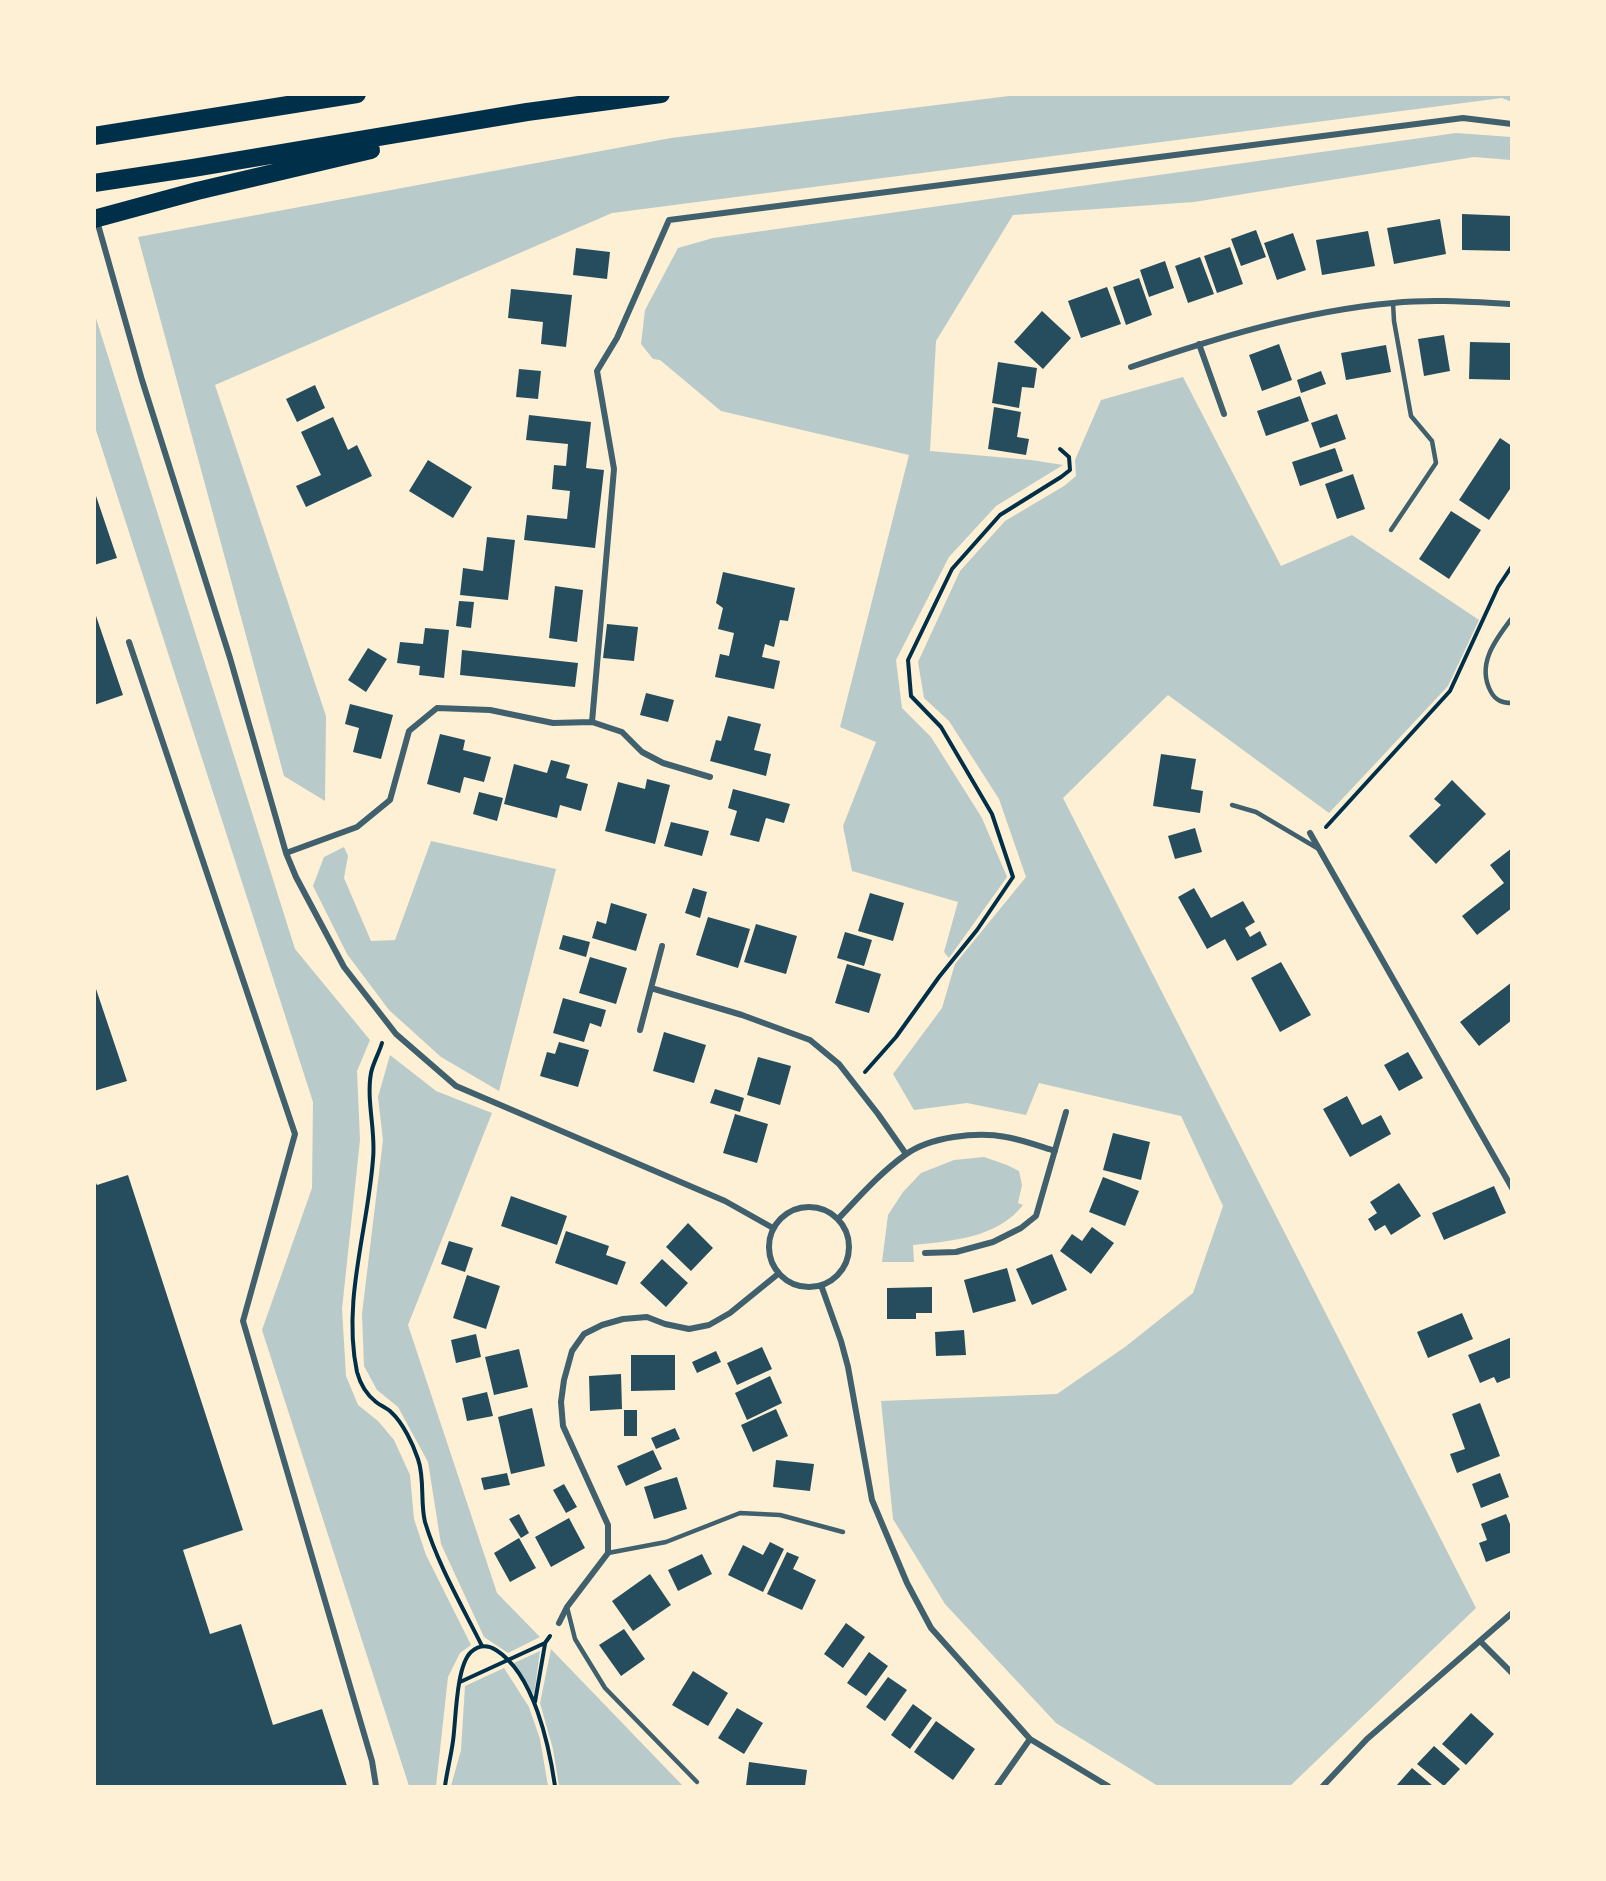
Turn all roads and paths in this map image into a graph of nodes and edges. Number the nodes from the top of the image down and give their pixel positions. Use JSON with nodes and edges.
{"nodes":[{"id":1,"x":357,"y":94,"type":"edge"},
{"id":2,"x":661,"y":94,"type":"edge"},
{"id":3,"x":527,"y":112,"type":"junction"},
{"id":4,"x":1512,"y":124,"type":"edge"},
{"id":5,"x":94,"y":136,"type":"edge"},
{"id":6,"x":94,"y":183,"type":"edge"},
{"id":7,"x":94,"y":211,"type":"edge"},
{"id":8,"x":94,"y":219,"type":"edge"},
{"id":9,"x":1393,"y":303,"type":"junction"},
{"id":10,"x":1512,"y":304,"type":"edge"},
{"id":11,"x":1199,"y":344,"type":"junction"},
{"id":12,"x":1131,"y":367,"type":"dead end"},
{"id":13,"x":1224,"y":414,"type":"dead end"},
{"id":14,"x":1060,"y":449,"type":"dead end"},
{"id":15,"x":1391,"y":530,"type":"dead end"},
{"id":16,"x":1512,"y":566,"type":"edge"},
{"id":17,"x":1512,"y":618,"type":"edge"},
{"id":18,"x":129,"y":642,"type":"dead end"},
{"id":19,"x":1512,"y":703,"type":"edge"},
{"id":20,"x":592,"y":722,"type":"junction"},
{"id":21,"x":710,"y":777,"type":"dead end"},
{"id":22,"x":1232,"y":805,"type":"dead end"},
{"id":23,"x":1310,"y":833,"type":"dead end"},
{"id":24,"x":1314,"y":840,"type":"junction"},
{"id":25,"x":1319,"y":849,"type":"junction"},
{"id":26,"x":286,"y":853,"type":"junction"},
{"id":27,"x":662,"y":946,"type":"dead end"},
{"id":28,"x":651,"y":988,"type":"junction"},
{"id":29,"x":389,"y":1025,"type":"junction"},
{"id":30,"x":640,"y":1030,"type":"dead end"},
{"id":31,"x":855,"y":1084,"type":"junction"},
{"id":32,"x":1066,"y":1112,"type":"dead end"},
{"id":33,"x":1055,"y":1151,"type":"junction"},
{"id":34,"x":906,"y":1154,"type":"junction"},
{"id":35,"x":1512,"y":1188,"type":"edge"},
{"id":36,"x":838,"y":1219,"type":"junction"},
{"id":37,"x":773,"y":1228,"type":"junction"},
{"id":38,"x":925,"y":1253,"type":"dead end"},
{"id":39,"x":778,"y":1274,"type":"junction"},
{"id":40,"x":821,"y":1285,"type":"junction"},
{"id":41,"x":843,"y":1532,"type":"dead end"},
{"id":42,"x":608,"y":1553,"type":"junction"},
{"id":43,"x":567,"y":1607,"type":"junction"},
{"id":44,"x":1512,"y":1613,"type":"edge"},
{"id":45,"x":559,"y":1623,"type":"joint"},
{"id":46,"x":1480,"y":1641,"type":"junction"},
{"id":47,"x":545,"y":1643,"type":"junction"},
{"id":48,"x":482,"y":1646,"type":"junction"},
{"id":49,"x":508,"y":1661,"type":"junction"},
{"id":50,"x":1512,"y":1674,"type":"edge"},
{"id":51,"x":460,"y":1682,"type":"junction"},
{"id":52,"x":535,"y":1703,"type":"junction"},
{"id":53,"x":1030,"y":1740,"type":"junction"},
{"id":54,"x":698,"y":1782,"type":"dead end"},
{"id":55,"x":376,"y":1786,"type":"edge"},
{"id":56,"x":445,"y":1786,"type":"edge"},
{"id":57,"x":555,"y":1786,"type":"edge"},
{"id":58,"x":997,"y":1786,"type":"edge"},
{"id":59,"x":1108,"y":1786,"type":"edge"},
{"id":60,"x":1323,"y":1786,"type":"edge"}],
"edges":[{"from":1,"to":5,"type":"highway"},
{"from":2,"to":3,"type":"highway"},
{"from":3,"to":6,"type":"highway"},
{"from":3,"to":8,"type":"highway"},
{"from":4,"to":20,"type":"street"},
{"from":7,"to":26,"type":"street"},
{"from":9,"to":10,"type":"street"},
{"from":9,"to":11,"type":"street"},
{"from":9,"to":15,"type":"lane"},
{"from":11,"to":12,"type":"street"},
{"from":11,"to":13,"type":"street"},
{"from":14,"to":31,"type":"path"},
{"from":16,"to":24,"type":"path"},
{"from":17,"to":19,"type":"lane"},
{"from":18,"to":55,"type":"street"},
{"from":20,"to":21,"type":"street"},
{"from":20,"to":26,"type":"street"},
{"from":22,"to":25,"type":"lane"},
{"from":23,"to":24,"type":"street"},
{"from":24,"to":25,"type":"street"},
{"from":25,"to":35,"type":"street"},
{"from":26,"to":29,"type":"street"},
{"from":27,"to":28,"type":"street"},
{"from":28,"to":30,"type":"street"},
{"from":28,"to":31,"type":"street"},
{"from":29,"to":37,"type":"street"},
{"from":29,"to":48,"type":"path"},
{"from":31,"to":34,"type":"street"},
{"from":32,"to":33,"type":"street"},
{"from":33,"to":34,"type":"street"},
{"from":33,"to":38,"type":"street"},
{"from":34,"to":36,"type":"street"},
{"from":36,"to":37,"type":"street"},
{"from":36,"to":40,"type":"street"},
{"from":37,"to":39,"type":"street"},
{"from":39,"to":40,"type":"street"},
{"from":39,"to":42,"type":"street"},
{"from":40,"to":53,"type":"street"},
{"from":41,"to":42,"type":"lane"},
{"from":42,"to":43,"type":"street"},
{"from":43,"to":45,"type":"street"},
{"from":43,"to":54,"type":"lane"},
{"from":44,"to":46,"type":"street"},
{"from":45,"to":47,"type":"path"},
{"from":46,"to":50,"type":"street"},
{"from":46,"to":60,"type":"street"},
{"from":47,"to":49,"type":"path"},
{"from":47,"to":52,"type":"path"},
{"from":48,"to":49,"type":"path"},
{"from":48,"to":51,"type":"path"},
{"from":49,"to":51,"type":"path"},
{"from":49,"to":52,"type":"path"},
{"from":51,"to":56,"type":"path"},
{"from":52,"to":57,"type":"path"},
{"from":53,"to":58,"type":"street"},
{"from":53,"to":59,"type":"street"}]}
